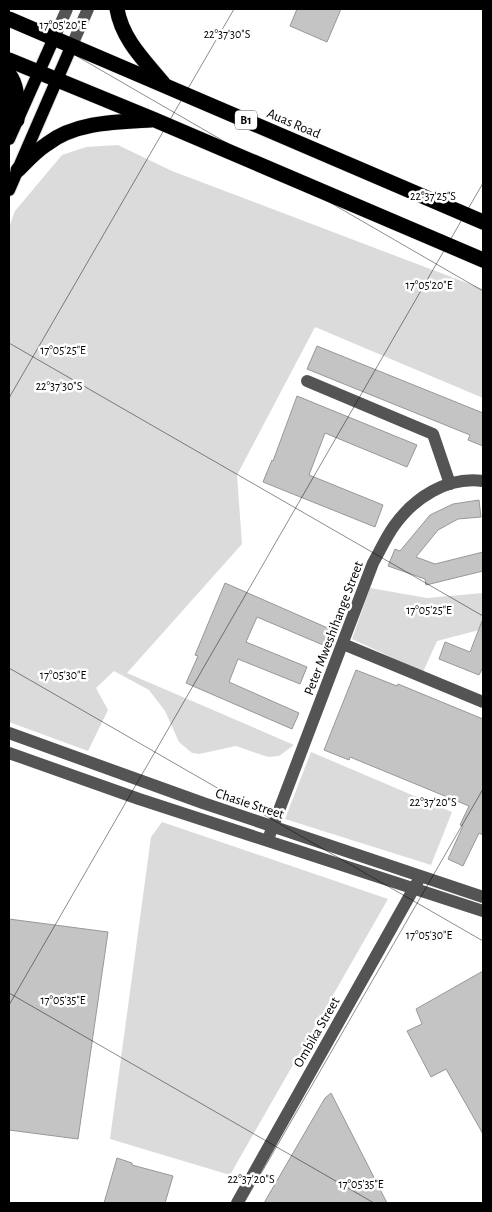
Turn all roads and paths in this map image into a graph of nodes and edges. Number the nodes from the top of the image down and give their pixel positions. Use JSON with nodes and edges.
{"nodes":[{"id":1,"x":67,"y":9,"type":"edge"},
{"id":2,"x":88,"y":9,"type":"edge"},
{"id":3,"x":117,"y":9,"type":"edge"},
{"id":4,"x":9,"y":19,"type":"edge"},
{"id":5,"x":54,"y":38,"type":"junction"},
{"id":6,"x":72,"y":45,"type":"junction"},
{"id":7,"x":9,"y":60,"type":"edge"},
{"id":8,"x":39,"y":72,"type":"junction"},
{"id":9,"x":9,"y":74,"type":"edge"},
{"id":10,"x":57,"y":79,"type":"junction"},
{"id":11,"x":164,"y":85,"type":"junction"},
{"id":12,"x":17,"y":120,"type":"junction"},
{"id":13,"x":155,"y":120,"type":"junction"},
{"id":14,"x":9,"y":139,"type":"edge"},
{"id":15,"x":18,"y":170,"type":"junction"},
{"id":16,"x":9,"y":190,"type":"edge"},
{"id":17,"x":483,"y":222,"type":"edge"},
{"id":18,"x":483,"y":260,"type":"edge"},
{"id":19,"x":307,"y":381,"type":"dead end"},
{"id":20,"x":483,"y":481,"type":"edge"},
{"id":21,"x":450,"y":484,"type":"junction"},
{"id":22,"x":343,"y":644,"type":"junction"},
{"id":23,"x":483,"y":702,"type":"edge"},
{"id":24,"x":9,"y":733,"type":"edge"},
{"id":25,"x":9,"y":753,"type":"edge"},
{"id":26,"x":273,"y":826,"type":"junction"},
{"id":27,"x":267,"y":840,"type":"junction"},
{"id":28,"x":421,"y":876,"type":"junction"},
{"id":29,"x":415,"y":889,"type":"junction"},
{"id":30,"x":483,"y":897,"type":"edge"},
{"id":31,"x":483,"y":911,"type":"edge"},
{"id":32,"x":237,"y":1203,"type":"edge"}],
"edges":[{"from":1,"to":5,"type":"street"},
{"from":2,"to":6,"type":"street"},
{"from":3,"to":11,"type":"highway"},
{"from":4,"to":5,"type":"highway","name":"Auas Road","number":"B1"},
{"from":5,"to":6,"type":"highway","name":"Auas Road","number":"B1"},
{"from":5,"to":8,"type":"main road"},
{"from":6,"to":10,"type":"main road"},
{"from":6,"to":11,"type":"highway","name":"Auas Road","number":"B1"},
{"from":7,"to":8,"type":"highway"},
{"from":8,"to":10,"type":"highway"},
{"from":8,"to":12,"type":"main road"},
{"from":9,"to":12,"type":"highway"},
{"from":10,"to":13,"type":"highway"},
{"from":10,"to":15,"type":"main road"},
{"from":11,"to":17,"type":"highway","name":"Auas Road","number":"B1"},
{"from":12,"to":14,"type":"main road"},
{"from":13,"to":15,"type":"highway"},
{"from":13,"to":18,"type":"highway"},
{"from":15,"to":16,"type":"main road"},
{"from":19,"to":21,"type":"street"},
{"from":20,"to":21,"type":"street","name":"Peter Mweshihange Street"},
{"from":21,"to":22,"type":"street","name":"Peter Mweshihange Street"},
{"from":22,"to":23,"type":"street"},
{"from":22,"to":26,"type":"street","name":"Peter Mweshihange Street"},
{"from":24,"to":26,"type":"street","name":"Chasie Street"},
{"from":25,"to":27,"type":"street"},
{"from":26,"to":27,"type":"street","name":"Peter Mweshihange Street"},
{"from":26,"to":28,"type":"street","name":"Chasie Street"},
{"from":27,"to":29,"type":"street"},
{"from":28,"to":29,"type":"street","name":"Ombika Street"},
{"from":28,"to":30,"type":"street","name":"Chasie Street"},
{"from":29,"to":31,"type":"street"},
{"from":29,"to":32,"type":"street","name":"Ombika Street"}]}
